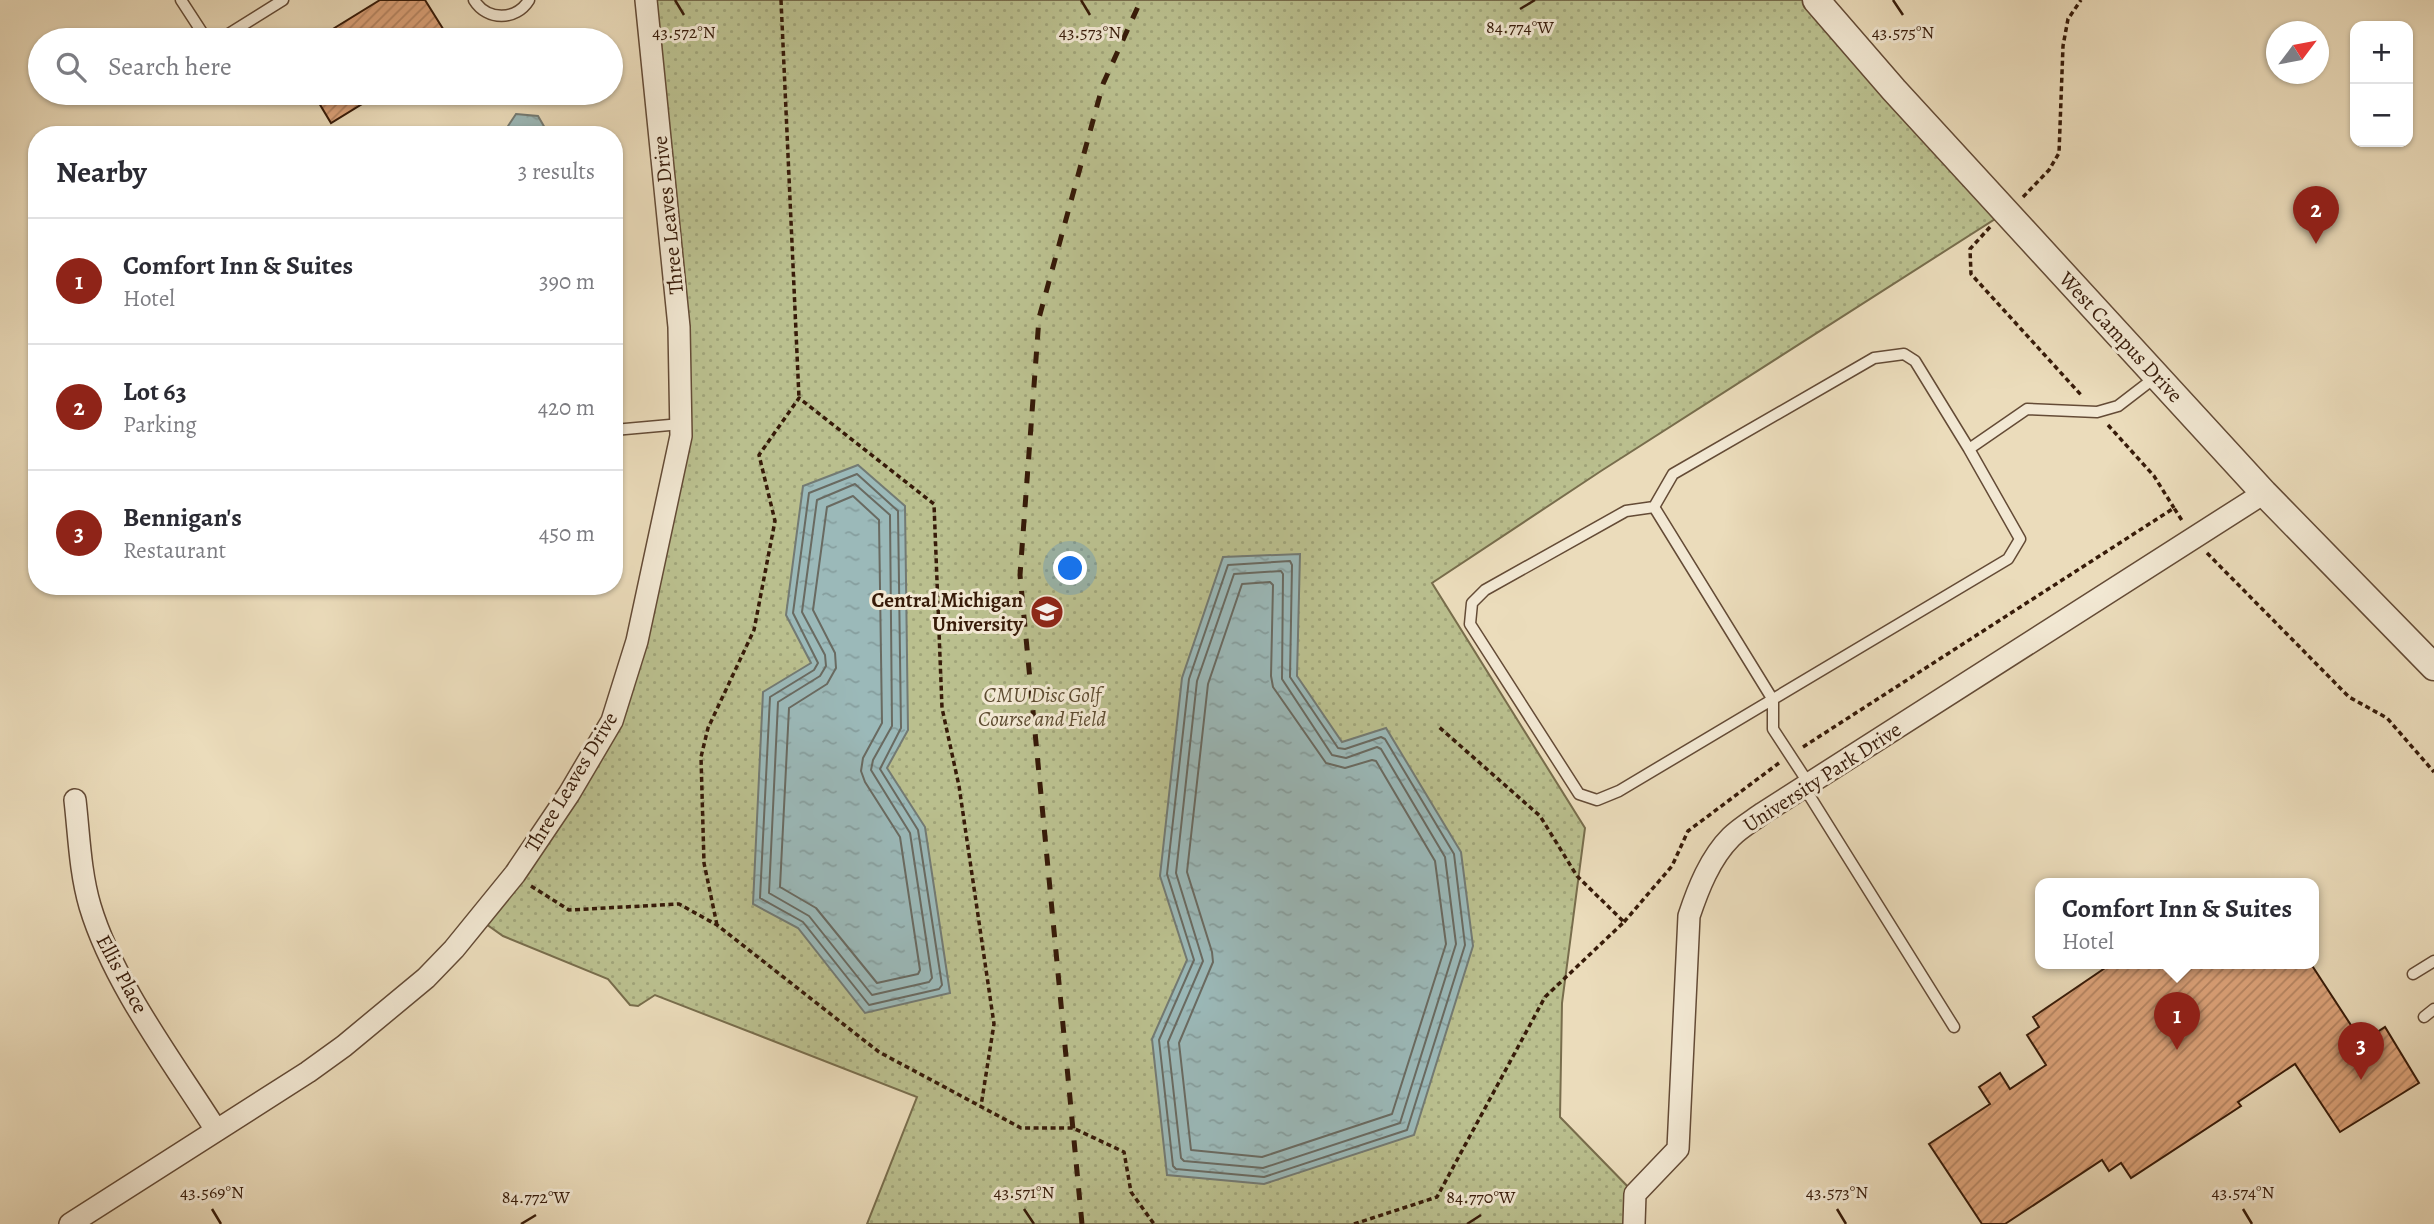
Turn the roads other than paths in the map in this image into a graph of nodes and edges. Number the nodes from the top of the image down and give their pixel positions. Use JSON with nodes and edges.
{"nodes":[{"id":1,"x":181,"y":0,"type":"edge"},
{"id":2,"x":283,"y":0,"type":"edge"},
{"id":3,"x":474,"y":0,"type":"edge"},
{"id":4,"x":529,"y":0,"type":"edge"},
{"id":5,"x":646,"y":0,"type":"edge"},
{"id":6,"x":1816,"y":0,"type":"edge"},
{"id":7,"x":199,"y":28,"type":"edge"},
{"id":8,"x":238,"y":28,"type":"edge"},
{"id":9,"x":2157,"y":376,"type":"junction"},
{"id":10,"x":681,"y":424,"type":"junction"},
{"id":11,"x":623,"y":429,"type":"edge"},
{"id":12,"x":1969,"y":449,"type":"junction"},
{"id":13,"x":2264,"y":493,"type":"junction"},
{"id":14,"x":1654,"y":508,"type":"junction"},
{"id":15,"x":2434,"y":667,"type":"edge"},
{"id":16,"x":1773,"y":700,"type":"junction"},
{"id":17,"x":1807,"y":785,"type":"junction"},
{"id":18,"x":75,"y":800,"type":"dead end"},
{"id":19,"x":2434,"y":961,"type":"edge"},
{"id":20,"x":2413,"y":974,"type":"dead end"},
{"id":21,"x":2434,"y":1009,"type":"edge"},
{"id":22,"x":2424,"y":1017,"type":"dead end"},
{"id":23,"x":1954,"y":1027,"type":"dead end"},
{"id":24,"x":216,"y":1130,"type":"junction"},
{"id":25,"x":70,"y":1224,"type":"edge"},
{"id":26,"x":1634,"y":1224,"type":"edge"}],
"edges":[{"from":1,"to":7,"type":"lane"},
{"from":2,"to":8,"type":"lane"},
{"from":3,"to":4,"type":"lane"},
{"from":5,"to":10,"type":"street","name":"Three Leaves Drive"},
{"from":6,"to":9,"type":"street","name":"West Campus Drive"},
{"from":9,"to":12,"type":"lane"},
{"from":9,"to":13,"type":"street","name":"West Campus Drive"},
{"from":10,"to":11,"type":"lane"},
{"from":10,"to":24,"type":"street","name":"Three Leaves Drive"},
{"from":12,"to":14,"type":"lane"},
{"from":12,"to":16,"type":"lane"},
{"from":13,"to":15,"type":"street","name":"West Campus Drive"},
{"from":13,"to":17,"type":"street","name":"University Park Drive"},
{"from":14,"to":16,"type":"lane"},
{"from":14,"to":16,"type":"lane"},
{"from":16,"to":17,"type":"lane"},
{"from":17,"to":23,"type":"lane"},
{"from":17,"to":26,"type":"street","name":"University Park Drive"},
{"from":18,"to":24,"type":"street","name":"Ellis Place"},
{"from":19,"to":20,"type":"lane"},
{"from":21,"to":22,"type":"lane"},
{"from":24,"to":25,"type":"street","name":"Three Leaves Drive"}]}
